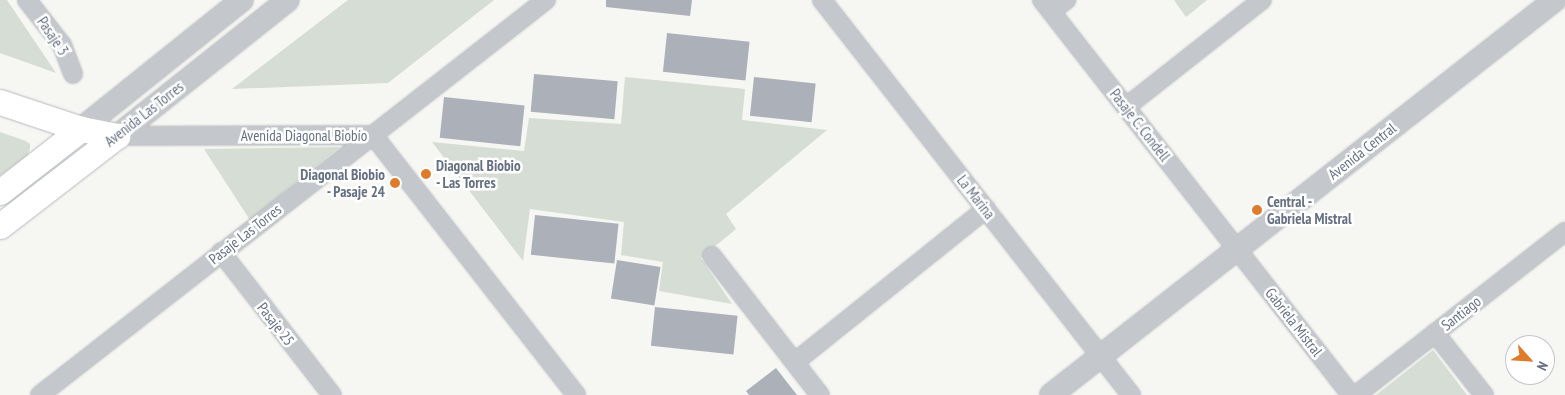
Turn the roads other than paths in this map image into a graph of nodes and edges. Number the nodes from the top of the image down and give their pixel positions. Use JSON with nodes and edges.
{"nodes":[{"id":1,"x":27,"y":0,"type":"edge"},
{"id":2,"x":288,"y":0,"type":"edge"},
{"id":3,"x":546,"y":0,"type":"edge"},
{"id":4,"x":1066,"y":0,"type":"edge"},
{"id":5,"x":1262,"y":0,"type":"edge"},
{"id":6,"x":1555,"y":0,"type":"edge"},
{"id":7,"x":823,"y":1,"type":"edge"},
{"id":8,"x":236,"y":2,"type":"edge"},
{"id":9,"x":1047,"y":6,"type":"edge"},
{"id":10,"x":73,"y":74,"type":"dead end"},
{"id":11,"x":0,"y":102,"type":"edge"},
{"id":12,"x":1126,"y":107,"type":"junction"},
{"id":13,"x":81,"y":129,"type":"junction"},
{"id":14,"x":373,"y":135,"type":"junction"},
{"id":15,"x":117,"y":136,"type":"junction"},
{"id":16,"x":0,"y":192,"type":"edge"},
{"id":17,"x":986,"y":209,"type":"junction"},
{"id":18,"x":0,"y":226,"type":"edge"},
{"id":19,"x":1565,"y":232,"type":"edge"},
{"id":20,"x":1237,"y":249,"type":"junction"},
{"id":21,"x":221,"y":252,"type":"junction"},
{"id":22,"x":712,"y":256,"type":"dead end"},
{"id":23,"x":1435,"y":333,"type":"junction"},
{"id":24,"x":1101,"y":356,"type":"junction"},
{"id":25,"x":795,"y":362,"type":"junction"},
{"id":26,"x":327,"y":393,"type":"edge"},
{"id":27,"x":40,"y":395,"type":"edge"},
{"id":28,"x":576,"y":395,"type":"edge"},
{"id":29,"x":820,"y":395,"type":"edge"},
{"id":30,"x":1051,"y":395,"type":"edge"},
{"id":31,"x":1131,"y":395,"type":"edge"},
{"id":32,"x":1351,"y":395,"type":"edge"},
{"id":33,"x":1356,"y":395,"type":"edge"},
{"id":34,"x":1484,"y":395,"type":"edge"}],
"edges":[{"from":1,"to":10,"type":"street","name":"Pasaje 3"},
{"from":2,"to":15,"type":"street","name":"Avenida Las Torres"},
{"from":3,"to":14,"type":"street","name":"Pasaje Las Torres"},
{"from":4,"to":9,"type":"street"},
{"from":5,"to":12,"type":"street"},
{"from":6,"to":20,"type":"street","name":"Avenida Central"},
{"from":7,"to":17,"type":"street","name":"La Marina"},
{"from":8,"to":13,"type":"street","name":"Avenida Las Torres"},
{"from":9,"to":12,"type":"street","name":"Pasaje C. Condell"},
{"from":11,"to":13,"type":"main road","name":"Avenida Diagonal Biobío"},
{"from":12,"to":20,"type":"street","name":"Pasaje C. Condell"},
{"from":13,"to":15,"type":"main road","name":"Avenida Diagonal Biobío"},
{"from":13,"to":16,"type":"main road","name":"Avenida Las Torres"},
{"from":14,"to":15,"type":"street","name":"Avenida Diagonal Biobío"},
{"from":14,"to":21,"type":"street","name":"Pasaje Las Torres"},
{"from":14,"to":28,"type":"street","name":"Avenida Diagonal Biobío"},
{"from":15,"to":18,"type":"main road","name":"Avenida Las Torres"},
{"from":17,"to":24,"type":"street","name":"La Marina"},
{"from":17,"to":25,"type":"street"},
{"from":19,"to":23,"type":"street","name":"Santiago"},
{"from":20,"to":24,"type":"street","name":"Avenida Central"},
{"from":20,"to":32,"type":"street","name":"Gabriela Mistral"},
{"from":21,"to":26,"type":"street","name":"Pasaje 25"},
{"from":21,"to":27,"type":"street","name":"Pasaje Las Torres"},
{"from":22,"to":25,"type":"street"},
{"from":23,"to":33,"type":"street","name":"Santiago"},
{"from":23,"to":34,"type":"street"},
{"from":24,"to":30,"type":"street","name":"Avenida Central"},
{"from":24,"to":31,"type":"street","name":"La Marina"},
{"from":25,"to":29,"type":"street"}]}
